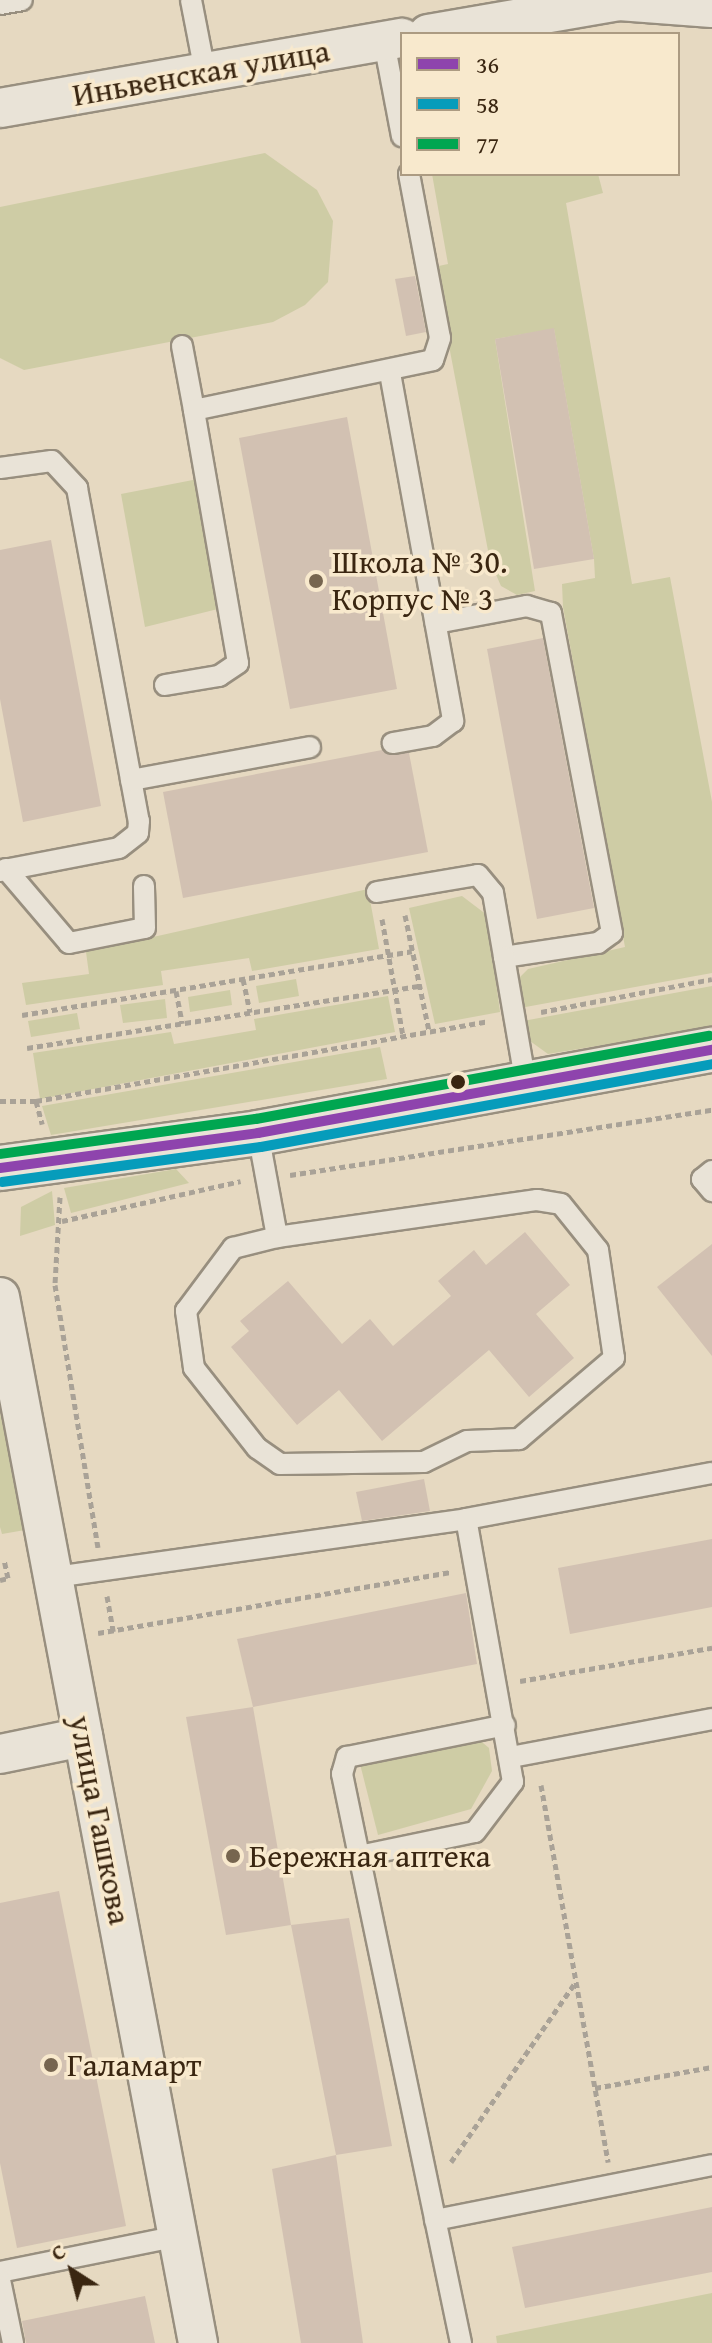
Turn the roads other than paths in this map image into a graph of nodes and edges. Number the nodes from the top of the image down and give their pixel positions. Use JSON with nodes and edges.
{"nodes":[{"id":1,"x":22,"y":0,"type":"edge"},
{"id":2,"x":191,"y":0,"type":"edge"},
{"id":3,"x":0,"y":4,"type":"edge"},
{"id":4,"x":712,"y":8,"type":"edge"},
{"id":5,"x":440,"y":32,"type":"edge"},
{"id":6,"x":393,"y":40,"type":"edge"},
{"id":7,"x":205,"y":72,"type":"junction"},
{"id":8,"x":0,"y":108,"type":"edge"},
{"id":9,"x":400,"y":115,"type":"edge"},
{"id":10,"x":409,"y":176,"type":"edge"},
{"id":11,"x":182,"y":346,"type":"dead end"},
{"id":12,"x":390,"y":373,"type":"junction"},
{"id":13,"x":194,"y":410,"type":"junction"},
{"id":14,"x":0,"y":468,"type":"edge"},
{"id":15,"x":436,"y":623,"type":"junction"},
{"id":16,"x":165,"y":685,"type":"dead end"},
{"id":17,"x":393,"y":743,"type":"dead end"},
{"id":18,"x":310,"y":747,"type":"dead end"},
{"id":19,"x":131,"y":780,"type":"junction"},
{"id":20,"x":3,"y":870,"type":"edge"},
{"id":21,"x":144,"y":886,"type":"dead end"},
{"id":22,"x":377,"y":892,"type":"road end"},
{"id":23,"x":504,"y":957,"type":"junction"},
{"id":24,"x":712,"y":1050,"type":"edge"},
{"id":25,"x":526,"y":1084,"type":"junction"},
{"id":26,"x":258,"y":1133,"type":"junction"},
{"id":27,"x":0,"y":1168,"type":"edge"},
{"id":28,"x":712,"y":1171,"type":"edge"},
{"id":29,"x":712,"y":1191,"type":"edge"},
{"id":30,"x":277,"y":1237,"type":"junction"},
{"id":31,"x":0,"y":1297,"type":"edge"},
{"id":32,"x":712,"y":1473,"type":"edge"},
{"id":33,"x":466,"y":1519,"type":"junction"},
{"id":34,"x":55,"y":1577,"type":"junction"},
{"id":35,"x":712,"y":1719,"type":"edge"},
{"id":36,"x":505,"y":1725,"type":"junction"},
{"id":37,"x":83,"y":1737,"type":"junction"},
{"id":38,"x":0,"y":1754,"type":"edge"},
{"id":39,"x":511,"y":1757,"type":"junction"},
{"id":40,"x":359,"y":1856,"type":"junction"},
{"id":41,"x":712,"y":2165,"type":"edge"},
{"id":42,"x":435,"y":2220,"type":"junction"},
{"id":43,"x":179,"y":2236,"type":"junction"},
{"id":44,"x":0,"y":2272,"type":"edge"},
{"id":45,"x":0,"y":2280,"type":"edge"},
{"id":46,"x":13,"y":2343,"type":"edge"},
{"id":47,"x":198,"y":2343,"type":"edge"},
{"id":48,"x":461,"y":2343,"type":"edge"}],
"edges":[{"from":1,"to":3,"type":"lane"},
{"from":2,"to":7,"type":"lane"},
{"from":4,"to":5,"type":"street"},
{"from":6,"to":7,"type":"street","name":"Иньвенская улица"},
{"from":6,"to":9,"type":"lane"},
{"from":7,"to":8,"type":"street","name":"Иньвенская улица"},
{"from":10,"to":12,"type":"lane"},
{"from":11,"to":13,"type":"lane"},
{"from":12,"to":13,"type":"lane"},
{"from":12,"to":15,"type":"lane"},
{"from":13,"to":16,"type":"lane"},
{"from":14,"to":19,"type":"lane"},
{"from":15,"to":17,"type":"lane"},
{"from":15,"to":23,"type":"lane"},
{"from":18,"to":19,"type":"lane"},
{"from":19,"to":20,"type":"lane"},
{"from":20,"to":21,"type":"lane"},
{"from":22,"to":23,"type":"lane"},
{"from":23,"to":25,"type":"lane"},
{"from":24,"to":25,"type":"street"},
{"from":25,"to":26,"type":"street"},
{"from":26,"to":27,"type":"street"},
{"from":26,"to":30,"type":"lane"},
{"from":28,"to":29,"type":"lane"},
{"from":30,"to":30,"type":"lane"},
{"from":31,"to":34,"type":"street","name":"улица Гашкова"},
{"from":32,"to":33,"type":"lane"},
{"from":33,"to":34,"type":"lane"},
{"from":33,"to":36,"type":"lane"},
{"from":34,"to":37,"type":"street","name":"улица Гашкова"},
{"from":35,"to":39,"type":"lane"},
{"from":36,"to":39,"type":"lane"},
{"from":36,"to":40,"type":"lane"},
{"from":37,"to":38,"type":"street"},
{"from":37,"to":43,"type":"street","name":"улица Гашкова"},
{"from":39,"to":40,"type":"lane"},
{"from":40,"to":42,"type":"lane"},
{"from":41,"to":42,"type":"lane"},
{"from":42,"to":48,"type":"lane"},
{"from":43,"to":44,"type":"lane"},
{"from":43,"to":47,"type":"street","name":"улица Гашкова"},
{"from":45,"to":46,"type":"lane"}]}
